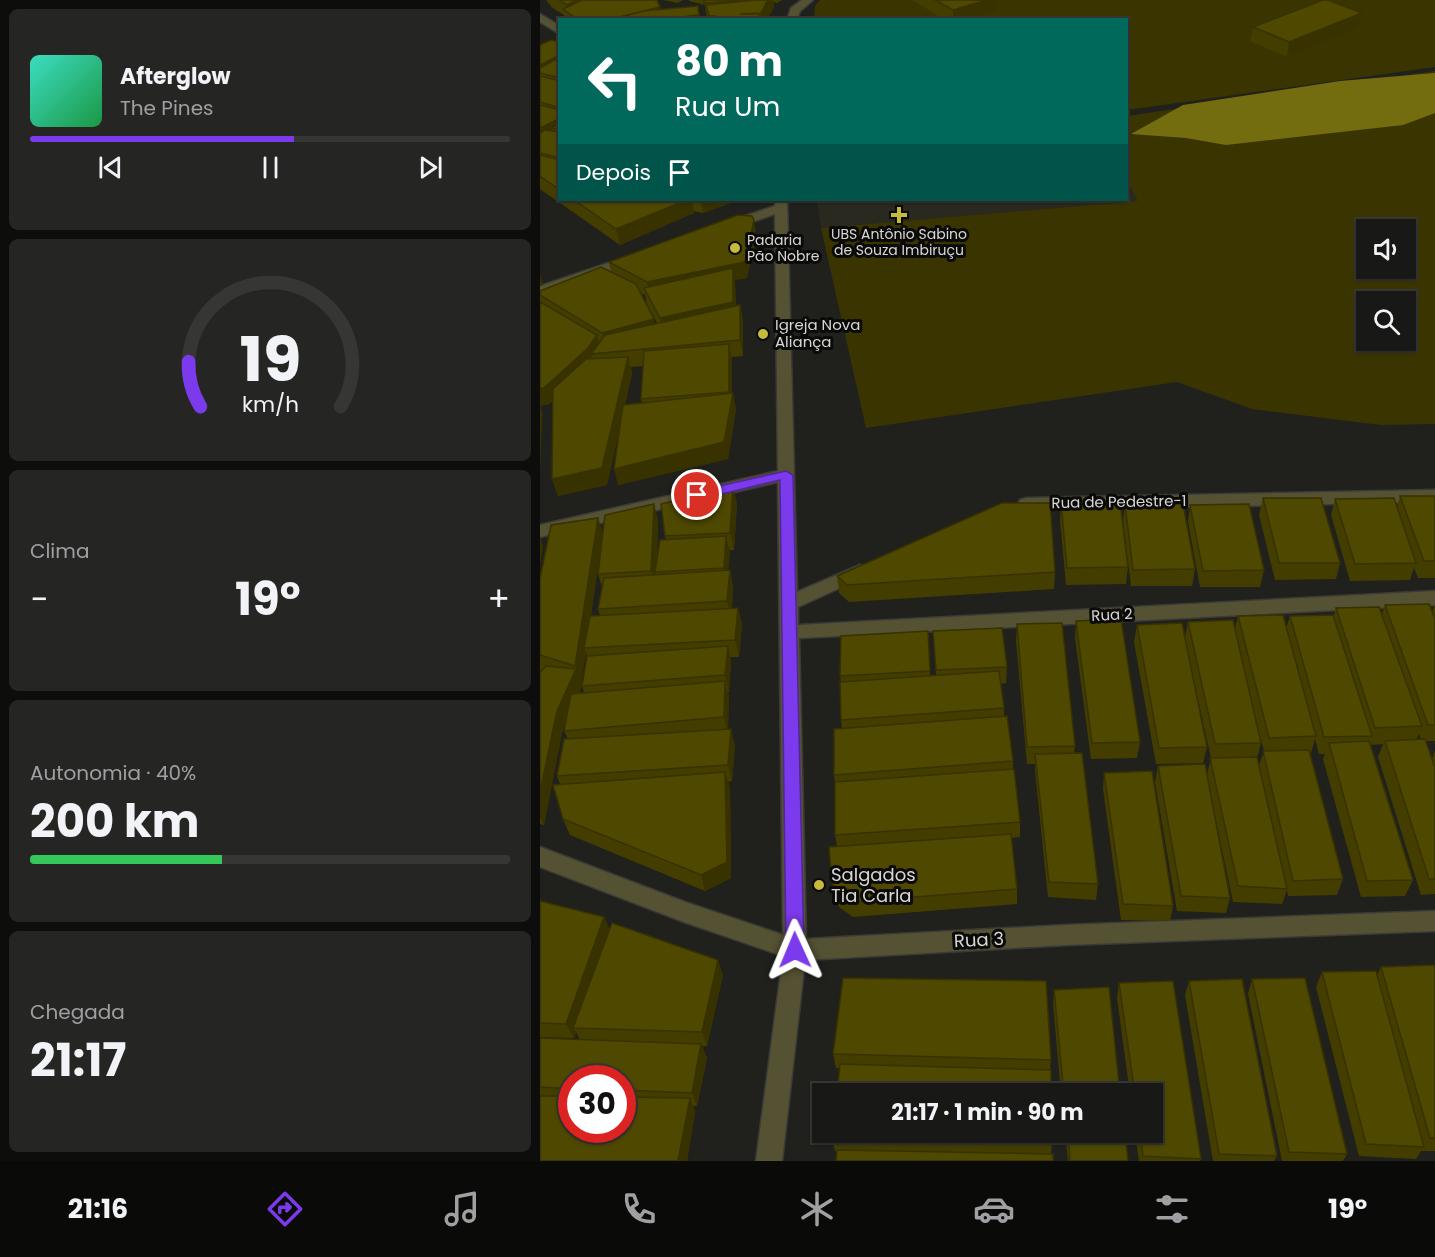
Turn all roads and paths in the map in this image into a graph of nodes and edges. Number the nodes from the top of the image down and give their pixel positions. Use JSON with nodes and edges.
{"nodes":[{"id":1,"x":808,"y":0,"type":"edge"},
{"id":2,"x":540,"y":17,"type":"edge"},
{"id":3,"x":793,"y":18,"type":"edge"},
{"id":4,"x":558,"y":30,"type":"edge"},
{"id":5,"x":781,"y":204,"type":"edge"},
{"id":6,"x":716,"y":230,"type":"edge"},
{"id":7,"x":650,"y":253,"type":"edge"},
{"id":8,"x":540,"y":291,"type":"edge"},
{"id":9,"x":786,"y":475,"type":"junction"},
{"id":10,"x":1435,"y":496,"type":"edge"},
{"id":11,"x":1007,"y":504,"type":"edge"},
{"id":12,"x":540,"y":531,"type":"edge"},
{"id":13,"x":876,"y":563,"type":"edge"},
{"id":14,"x":1435,"y":598,"type":"edge"},
{"id":15,"x":789,"y":603,"type":"junction"},
{"id":16,"x":789,"y":632,"type":"junction"},
{"id":17,"x":540,"y":857,"type":"edge"},
{"id":18,"x":1435,"y":921,"type":"edge"},
{"id":19,"x":795,"y":950,"type":"junction"},
{"id":20,"x":769,"y":1161,"type":"edge"}],
"edges":[{"from":1,"to":3,"type":"street"},
{"from":2,"to":4,"type":"street"},
{"from":5,"to":6,"type":"street"},
{"from":5,"to":9,"type":"street"},
{"from":7,"to":8,"type":"street"},
{"from":9,"to":12,"type":"street"},
{"from":9,"to":15,"type":"street"},
{"from":10,"to":11,"type":"street","name":"Rua de Pedestre-1"},
{"from":13,"to":15,"type":"street"},
{"from":14,"to":16,"type":"street","name":"Rua 2"},
{"from":15,"to":16,"type":"street"},
{"from":16,"to":19,"type":"street"},
{"from":17,"to":19,"type":"street","name":"Rua 3"},
{"from":18,"to":19,"type":"street","name":"Rua 3"},
{"from":19,"to":20,"type":"street"}]}
